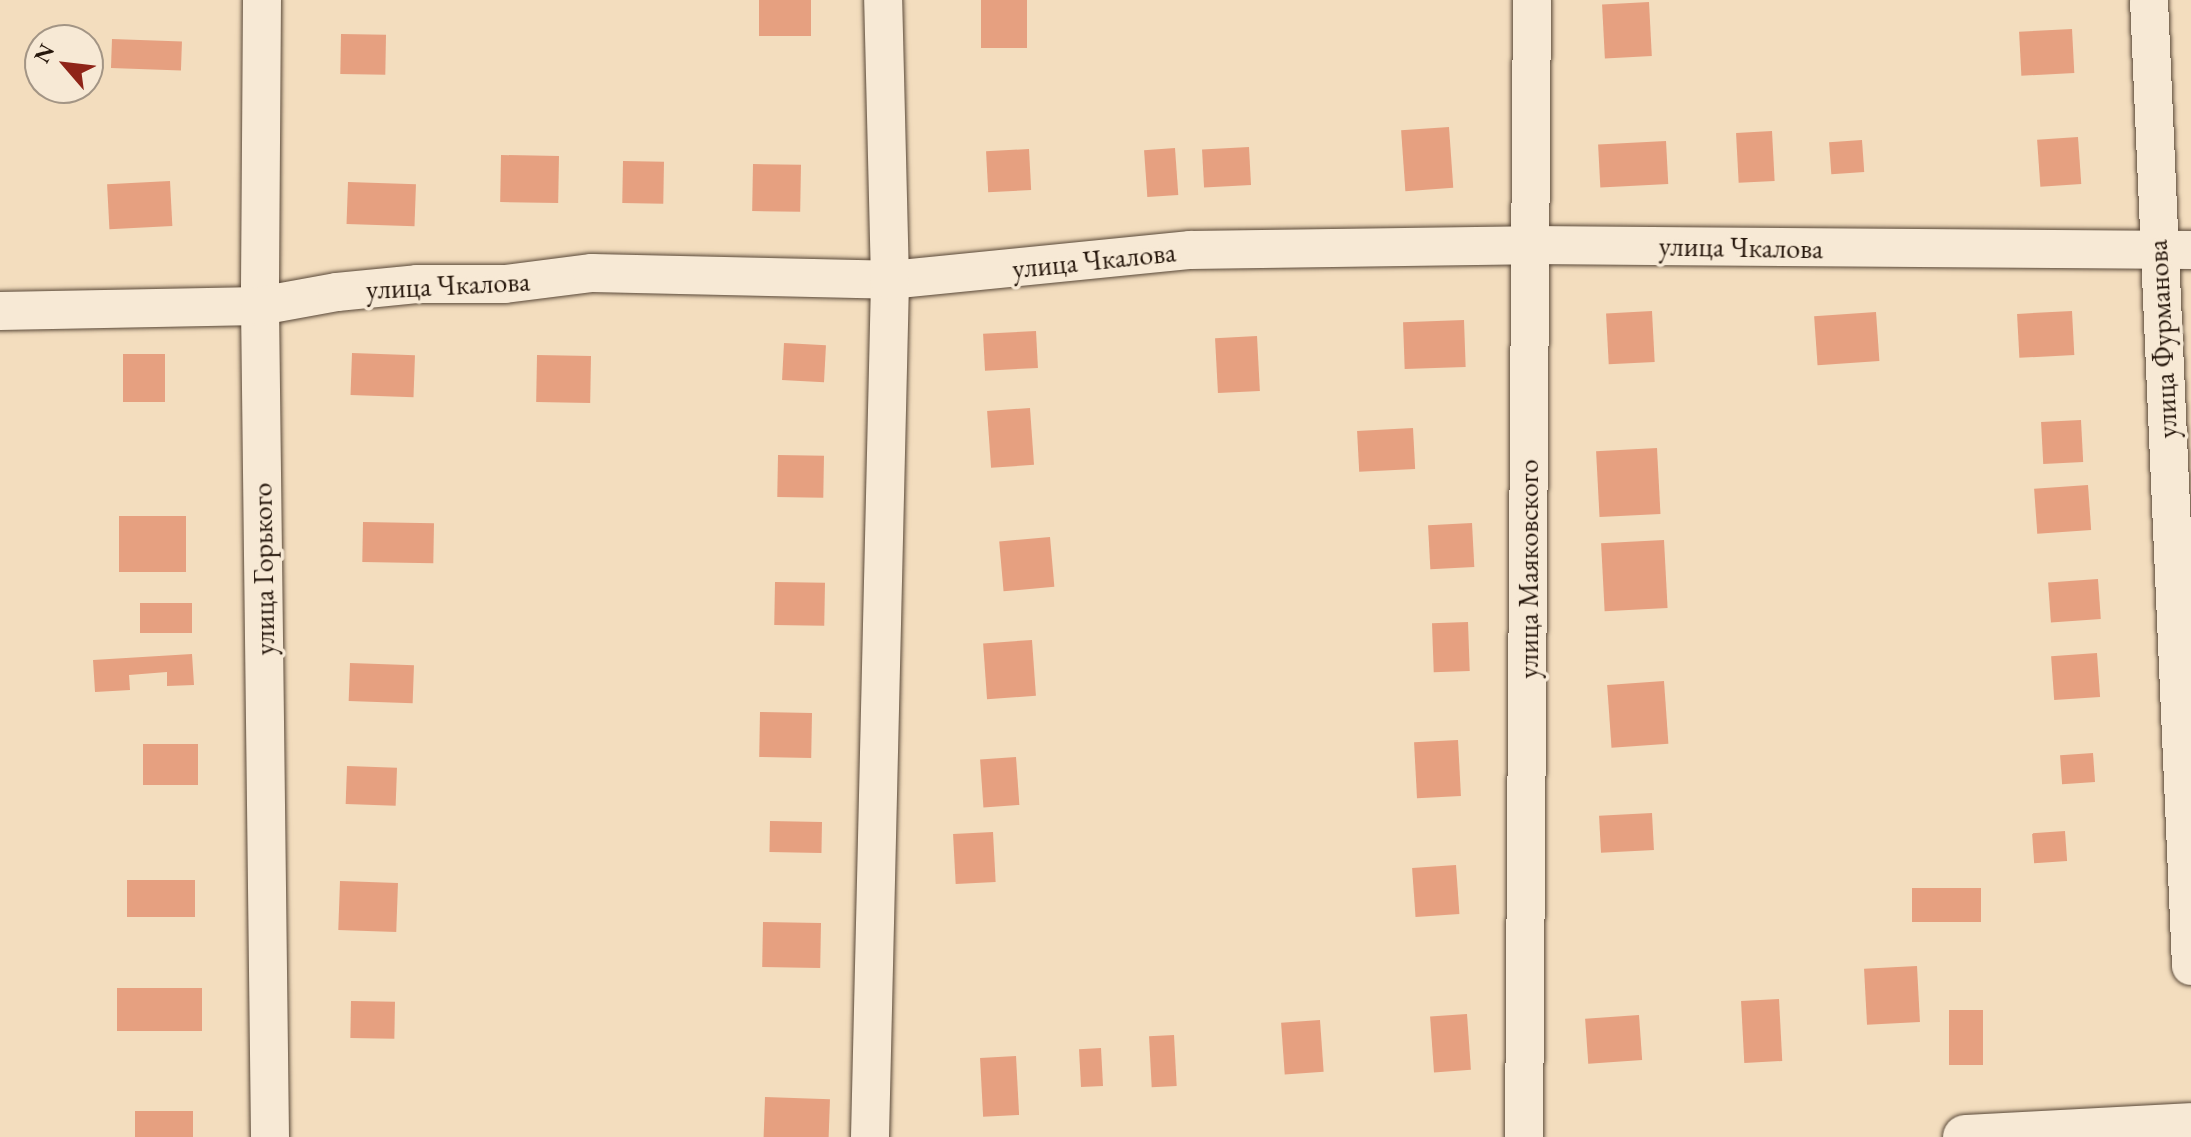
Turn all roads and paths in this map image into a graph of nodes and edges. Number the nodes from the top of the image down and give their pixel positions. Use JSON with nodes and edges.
{"nodes":[{"id":1,"x":262,"y":0,"type":"edge"},
{"id":2,"x":883,"y":0,"type":"edge"},
{"id":3,"x":1532,"y":0,"type":"edge"},
{"id":4,"x":2149,"y":0,"type":"edge"},
{"id":5,"x":1530,"y":245,"type":"junction"},
{"id":6,"x":2175,"y":250,"type":"edge"},
{"id":7,"x":890,"y":280,"type":"junction"},
{"id":8,"x":260,"y":306,"type":"junction"},
{"id":9,"x":0,"y":311,"type":"edge"},
{"id":10,"x":2191,"y":966,"type":"edge"},
{"id":11,"x":2191,"y":1125,"type":"edge"},
{"id":12,"x":2084,"y":1135,"type":"edge"},
{"id":13,"x":270,"y":1137,"type":"edge"},
{"id":14,"x":870,"y":1137,"type":"edge"},
{"id":15,"x":1524,"y":1137,"type":"edge"},
{"id":16,"x":1965,"y":1137,"type":"edge"}],
"edges":[{"from":1,"to":8,"type":"street","name":"улица Горького"},
{"from":2,"to":7,"type":"street"},
{"from":3,"to":5,"type":"street","name":"улица Маяковского"},
{"from":4,"to":6,"type":"street","name":"улица Фурманова"},
{"from":5,"to":6,"type":"street","name":"улица Чкалова"},
{"from":5,"to":7,"type":"street","name":"улица Чкалова"},
{"from":5,"to":15,"type":"street","name":"улица Маяковского"},
{"from":6,"to":10,"type":"street","name":"улица Фурманова"},
{"from":7,"to":8,"type":"street","name":"улица Чкалова"},
{"from":7,"to":14,"type":"street"},
{"from":8,"to":9,"type":"street","name":"улица Чкалова"},
{"from":8,"to":13,"type":"street","name":"улица Горького"},
{"from":11,"to":12,"type":"street"},
{"from":12,"to":16,"type":"street"}]}
